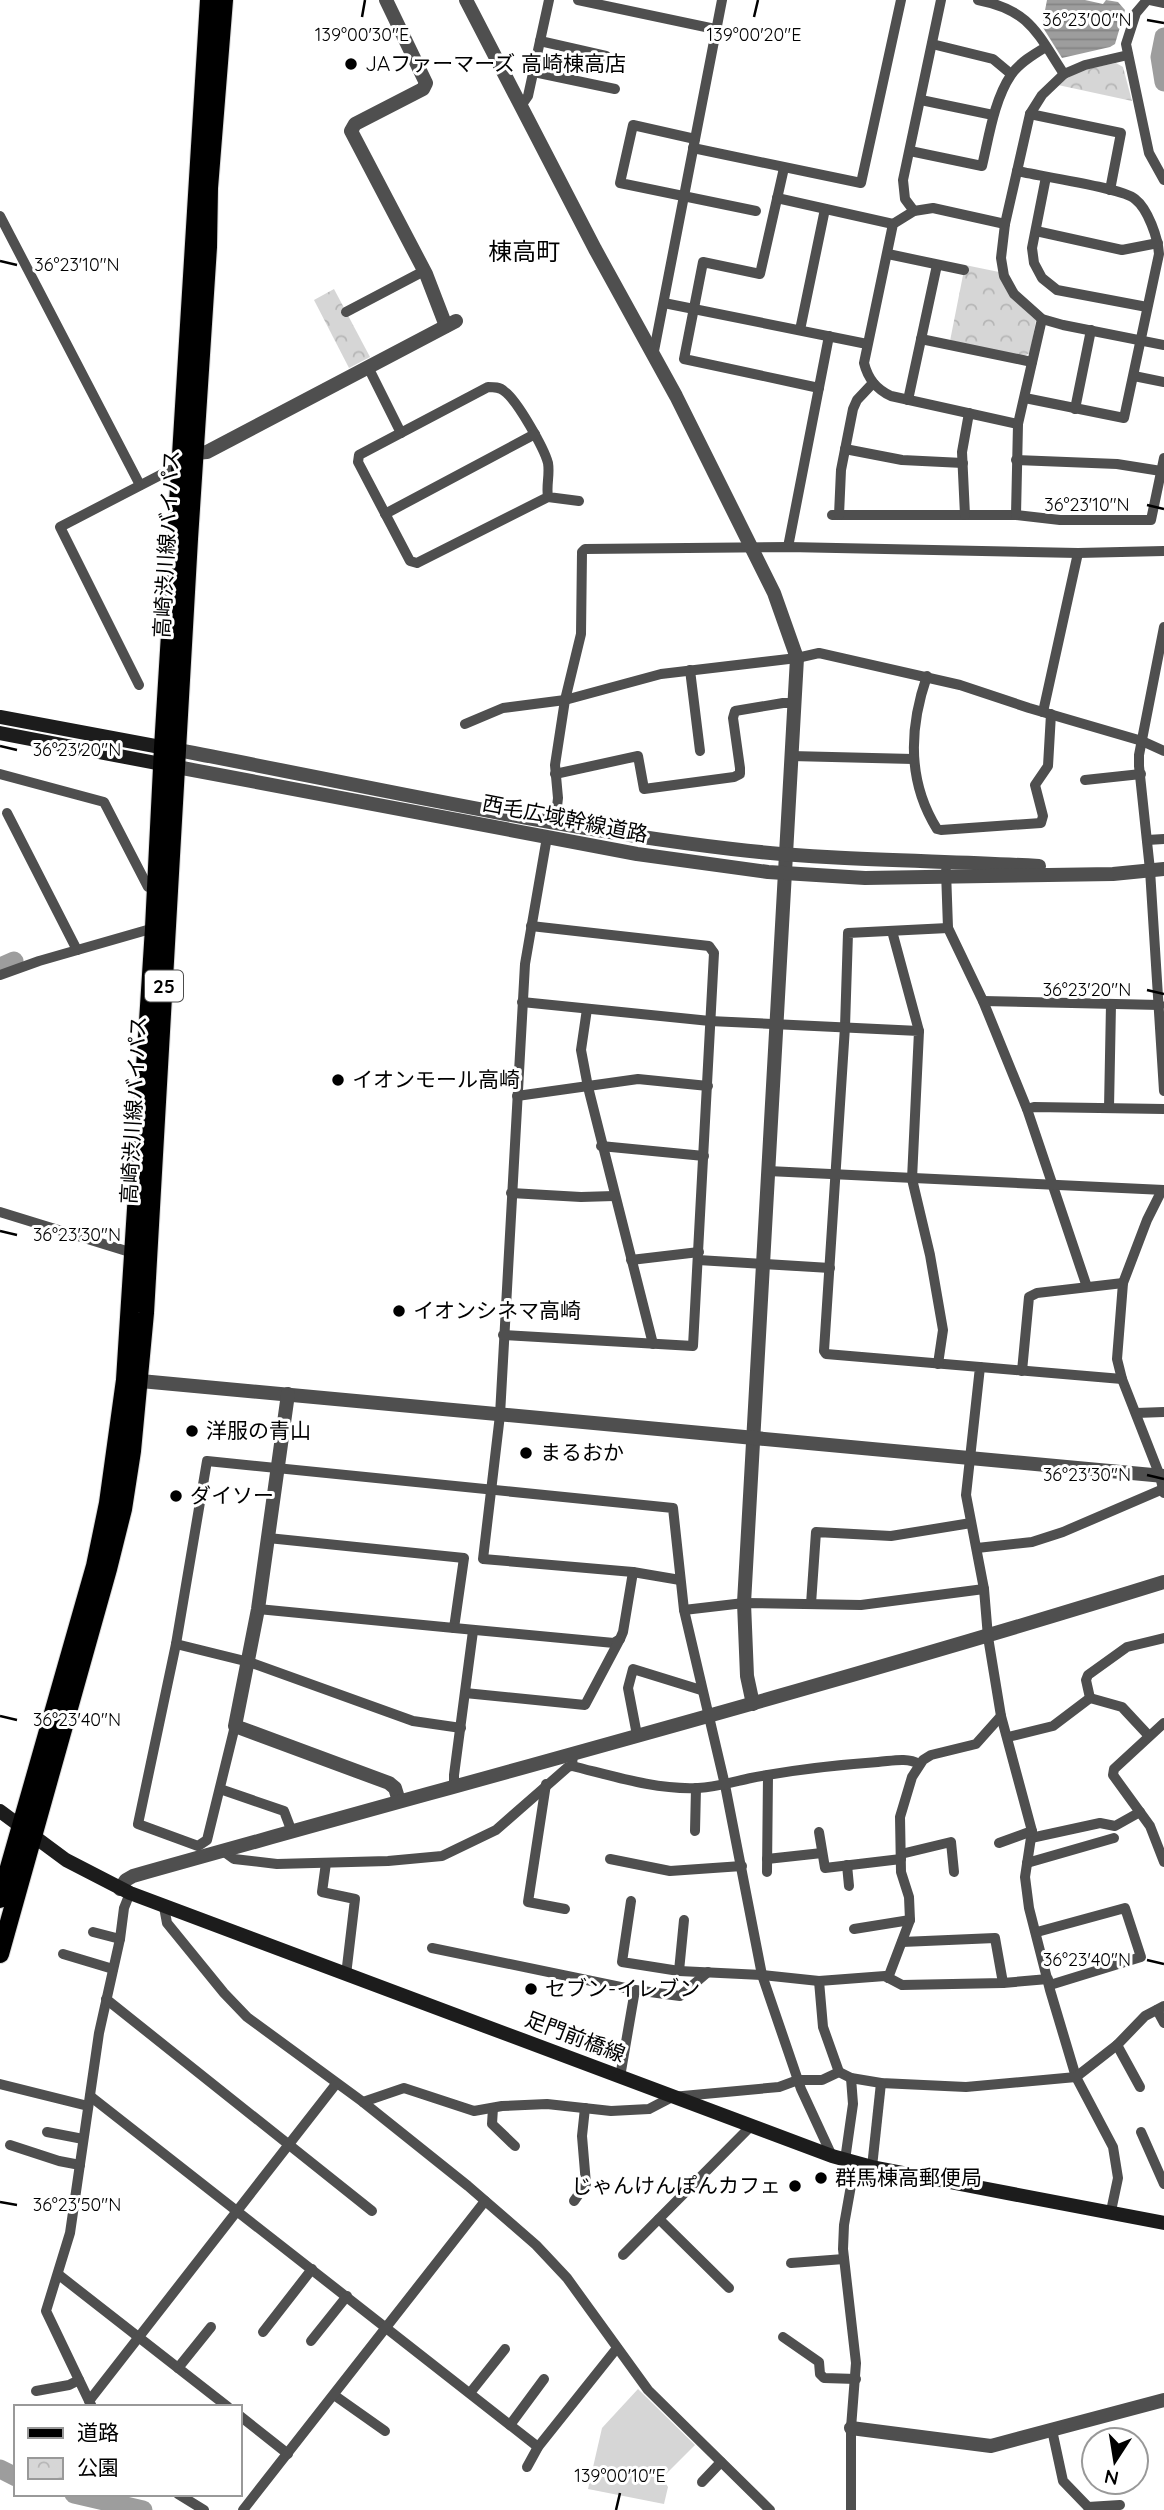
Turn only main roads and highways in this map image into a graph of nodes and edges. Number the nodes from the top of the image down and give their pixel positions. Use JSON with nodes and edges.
{"nodes":[{"id":1,"x":209,"y":0,"type":"edge"},
{"id":2,"x":224,"y":0,"type":"edge"},
{"id":3,"x":0,"y":717,"type":"edge"},
{"id":4,"x":0,"y":733,"type":"edge"},
{"id":5,"x":170,"y":757,"type":"junction"},
{"id":6,"x":132,"y":1380,"type":"junction"},
{"id":7,"x":0,"y":1811,"type":"edge"},
{"id":8,"x":19,"y":1826,"type":"junction"},
{"id":9,"x":35,"y":1837,"type":"junction"},
{"id":10,"x":0,"y":1899,"type":"edge"},
{"id":11,"x":0,"y":1954,"type":"edge"},
{"id":12,"x":1164,"y":2223,"type":"edge"}],
"edges":[{"from":1,"to":5,"type":"main road","name":"高崎渋川線バイパス","number":"25"},
{"from":2,"to":5,"type":"main road","name":"高崎渋川線バイパス","number":"25"},
{"from":3,"to":5,"type":"main road","name":"西毛広域幹線道路"},
{"from":4,"to":5,"type":"main road","name":"西毛広域幹線道路"},
{"from":5,"to":6,"type":"main road","name":"高崎渋川線バイパス","number":"25"},
{"from":5,"to":6,"type":"main road","name":"高崎渋川線バイパス","number":"25"},
{"from":6,"to":8,"type":"main road","name":"高崎渋川線バイパス","number":"25"},
{"from":6,"to":9,"type":"main road","name":"高崎渋川線バイパス","number":"25"},
{"from":7,"to":8,"type":"main road","name":"足門前橋線"},
{"from":8,"to":9,"type":"main road","name":"足門前橋線"},
{"from":8,"to":10,"type":"main road","name":"高崎渋川線バイパス","number":"25"},
{"from":9,"to":11,"type":"main road","name":"高崎渋川線バイパス","number":"25"},
{"from":9,"to":12,"type":"main road","name":"足門前橋線"}]}
